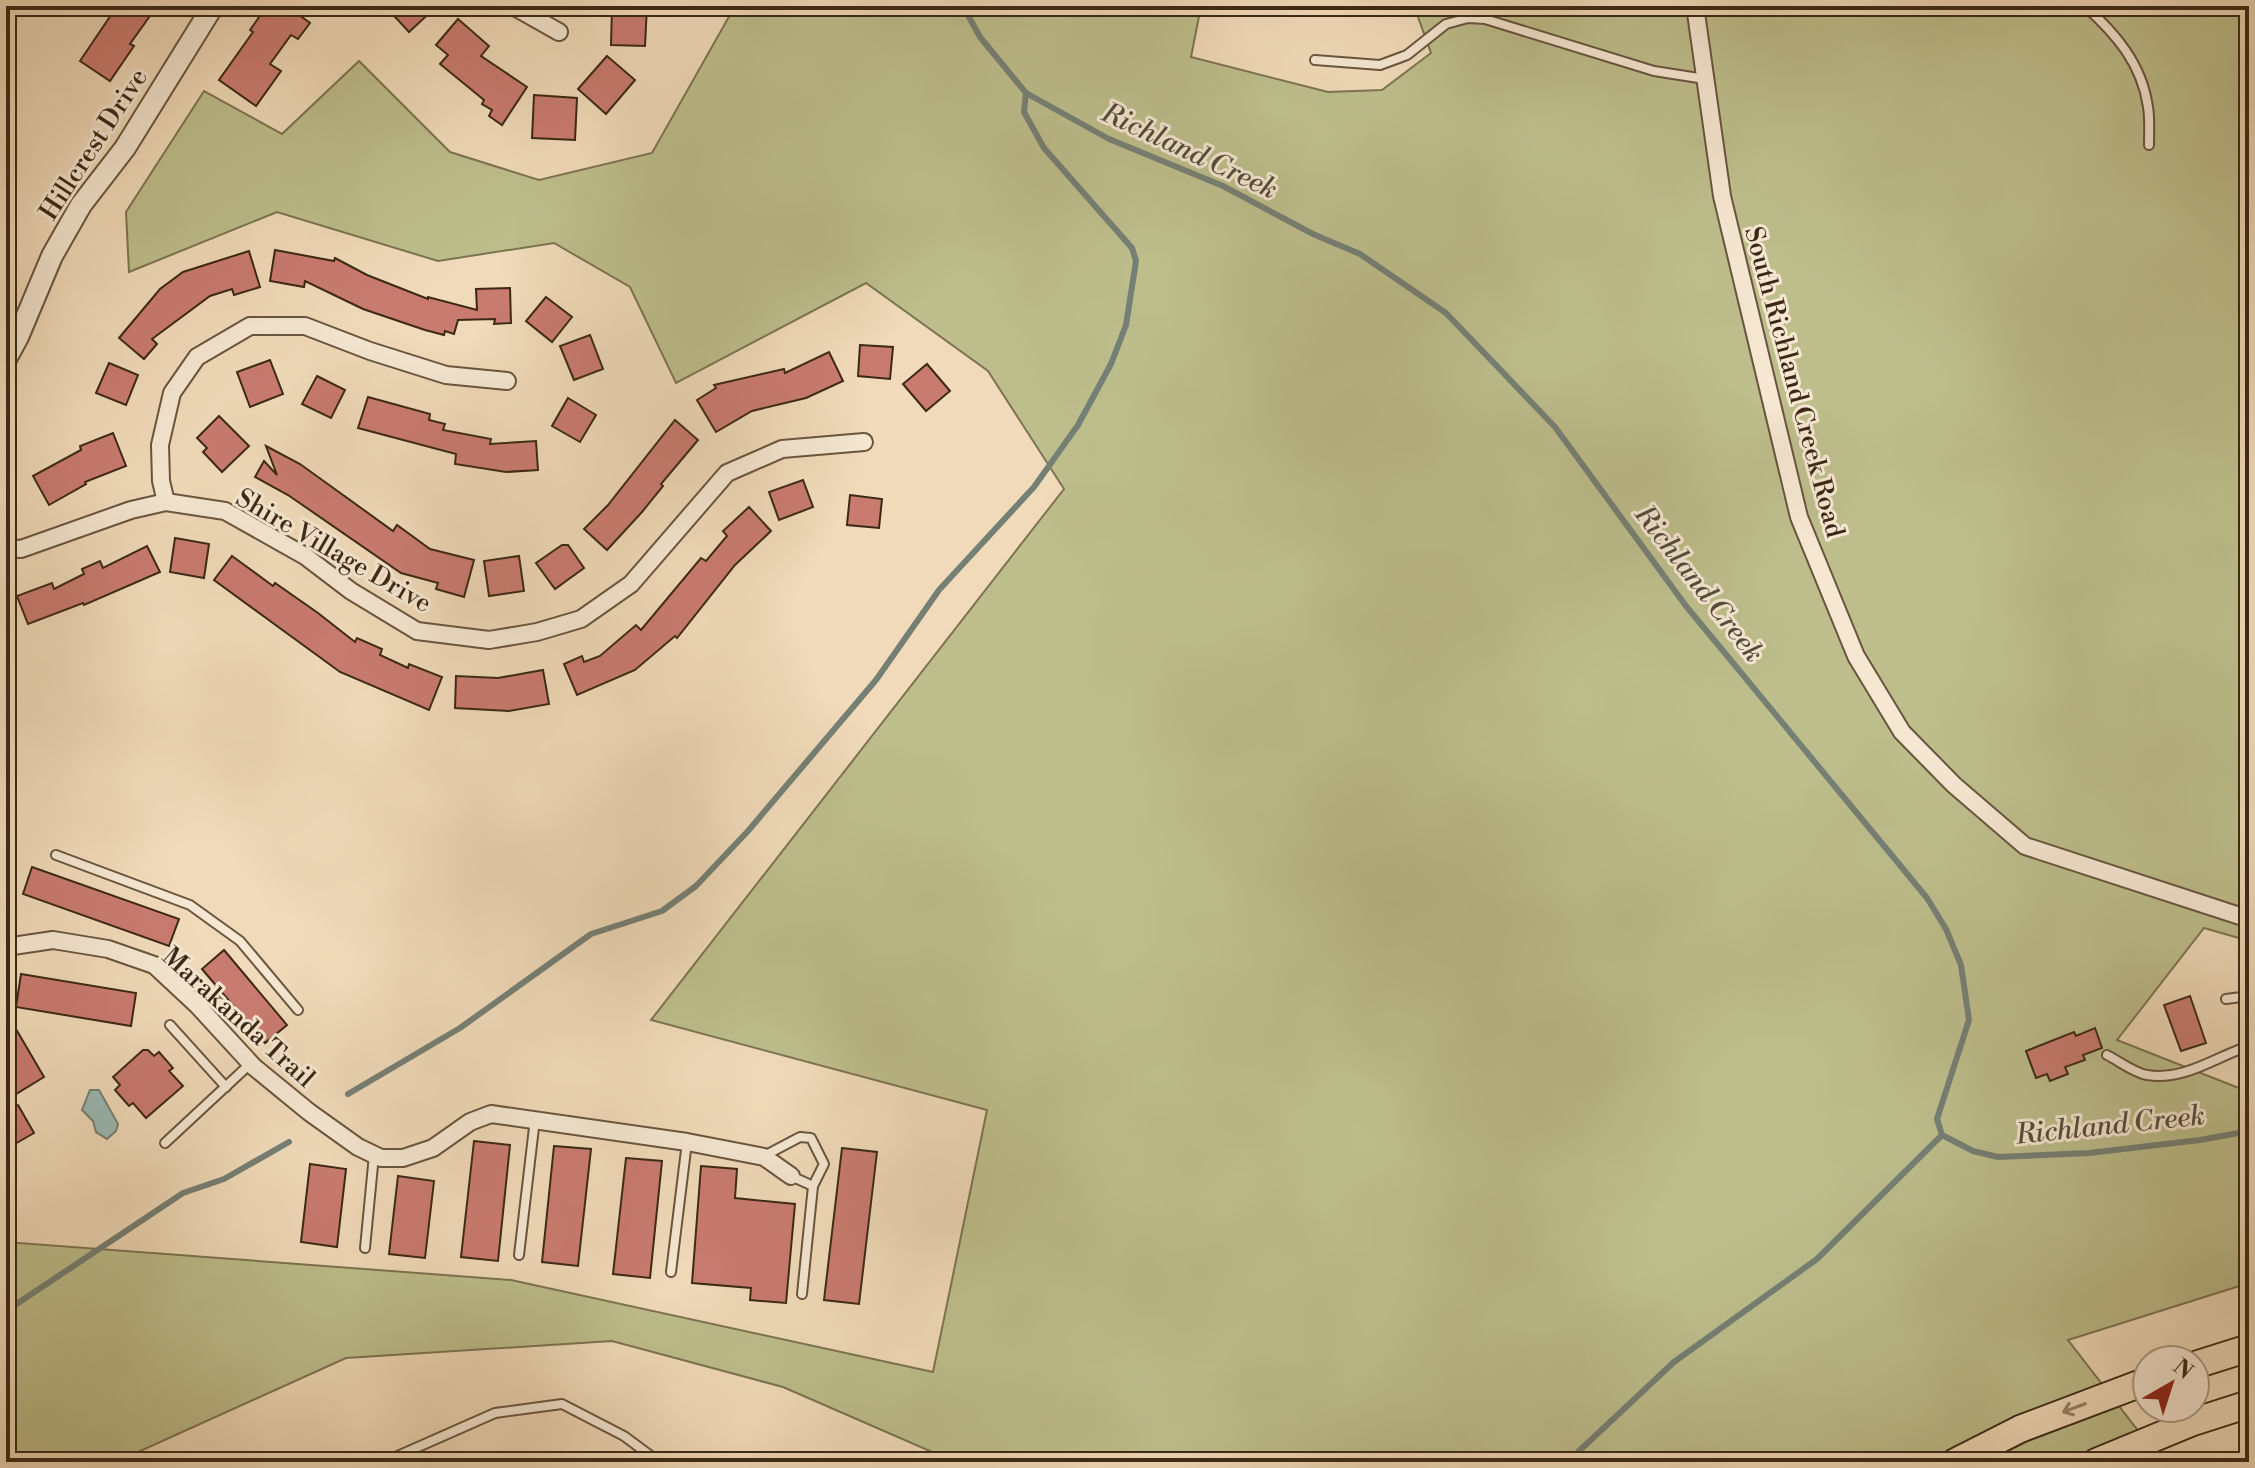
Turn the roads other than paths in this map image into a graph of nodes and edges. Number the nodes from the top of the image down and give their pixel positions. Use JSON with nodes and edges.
{"nodes":[{"id":1,"x":213,"y":6,"type":"edge"},
{"id":2,"x":513,"y":6,"type":"edge"},
{"id":3,"x":1695,"y":6,"type":"edge"},
{"id":4,"x":2085,"y":6,"type":"edge"},
{"id":5,"x":559,"y":32,"type":"dead end"},
{"id":6,"x":1315,"y":60,"type":"dead end"},
{"id":7,"x":1706,"y":79,"type":"junction"},
{"id":8,"x":2149,"y":145,"type":"dead end"},
{"id":9,"x":6,"y":359,"type":"edge"},
{"id":10,"x":507,"y":381,"type":"dead end"},
{"id":11,"x":864,"y":442,"type":"dead end"},
{"id":12,"x":166,"y":502,"type":"junction"},
{"id":13,"x":6,"y":548,"type":"edge"},
{"id":14,"x":56,"y":855,"type":"dead end"},
{"id":15,"x":2249,"y":919,"type":"edge"},
{"id":16,"x":6,"y":947,"type":"edge"},
{"id":17,"x":2249,"y":996,"type":"edge"},
{"id":18,"x":2226,"y":999,"type":"dead end"},
{"id":19,"x":298,"y":1010,"type":"dead end"},
{"id":20,"x":170,"y":1025,"type":"dead end"},
{"id":21,"x":2249,"y":1046,"type":"edge"},
{"id":22,"x":2107,"y":1055,"type":"dead end"},
{"id":23,"x":251,"y":1063,"type":"junction"},
{"id":24,"x":226,"y":1087,"type":"junction"},
{"id":25,"x":535,"y":1119,"type":"junction"},
{"id":26,"x":687,"y":1142,"type":"junction"},
{"id":27,"x":165,"y":1143,"type":"dead end"},
{"id":28,"x":374,"y":1154,"type":"junction"},
{"id":29,"x":764,"y":1157,"type":"junction"},
{"id":30,"x":791,"y":1176,"type":"joint"},
{"id":31,"x":813,"y":1186,"type":"junction"},
{"id":32,"x":365,"y":1248,"type":"dead end"},
{"id":33,"x":519,"y":1255,"type":"dead end"},
{"id":34,"x":671,"y":1272,"type":"dead end"},
{"id":35,"x":802,"y":1294,"type":"dead end"},
{"id":36,"x":2249,"y":1348,"type":"edge"},
{"id":37,"x":2211,"y":1360,"type":"edge"},
{"id":38,"x":2131,"y":1387,"type":"edge"},
{"id":39,"x":2249,"y":1404,"type":"edge"},
{"id":40,"x":384,"y":1462,"type":"edge"},
{"id":41,"x":659,"y":1462,"type":"edge"},
{"id":42,"x":1955,"y":1462,"type":"edge"},
{"id":43,"x":2096,"y":1462,"type":"edge"}],
"edges":[{"from":1,"to":9,"type":"street","name":"Hillcrest Drive"},
{"from":2,"to":5,"type":"street"},
{"from":3,"to":7,"type":"street","name":"South Richland Creek Road"},
{"from":4,"to":8,"type":"lane"},
{"from":6,"to":7,"type":"lane"},
{"from":7,"to":15,"type":"street","name":"South Richland Creek Road"},
{"from":10,"to":12,"type":"street"},
{"from":11,"to":12,"type":"street","name":"Shire Village Drive"},
{"from":12,"to":13,"type":"street","name":"Shire Village Drive"},
{"from":14,"to":19,"type":"lane"},
{"from":16,"to":23,"type":"street","name":"Marakanda Trail"},
{"from":17,"to":18,"type":"lane"},
{"from":20,"to":24,"type":"lane"},
{"from":21,"to":22,"type":"lane"},
{"from":23,"to":24,"type":"lane"},
{"from":23,"to":28,"type":"street","name":"Marakanda Trail"},
{"from":24,"to":27,"type":"lane"},
{"from":25,"to":26,"type":"street","name":"Marakanda Trail"},
{"from":25,"to":28,"type":"street","name":"Marakanda Trail"},
{"from":25,"to":33,"type":"lane"},
{"from":26,"to":29,"type":"street","name":"Marakanda Trail"},
{"from":26,"to":34,"type":"lane"},
{"from":28,"to":32,"type":"lane"},
{"from":29,"to":30,"type":"street","name":"Marakanda Trail"},
{"from":29,"to":31,"type":"lane"},
{"from":30,"to":31,"type":"lane"},
{"from":31,"to":35,"type":"lane"},
{"from":36,"to":37,"type":"main road"},
{"from":38,"to":42,"type":"main road","one_way":true},
{"from":39,"to":43,"type":"main road"},
{"from":40,"to":41,"type":"lane"}]}
